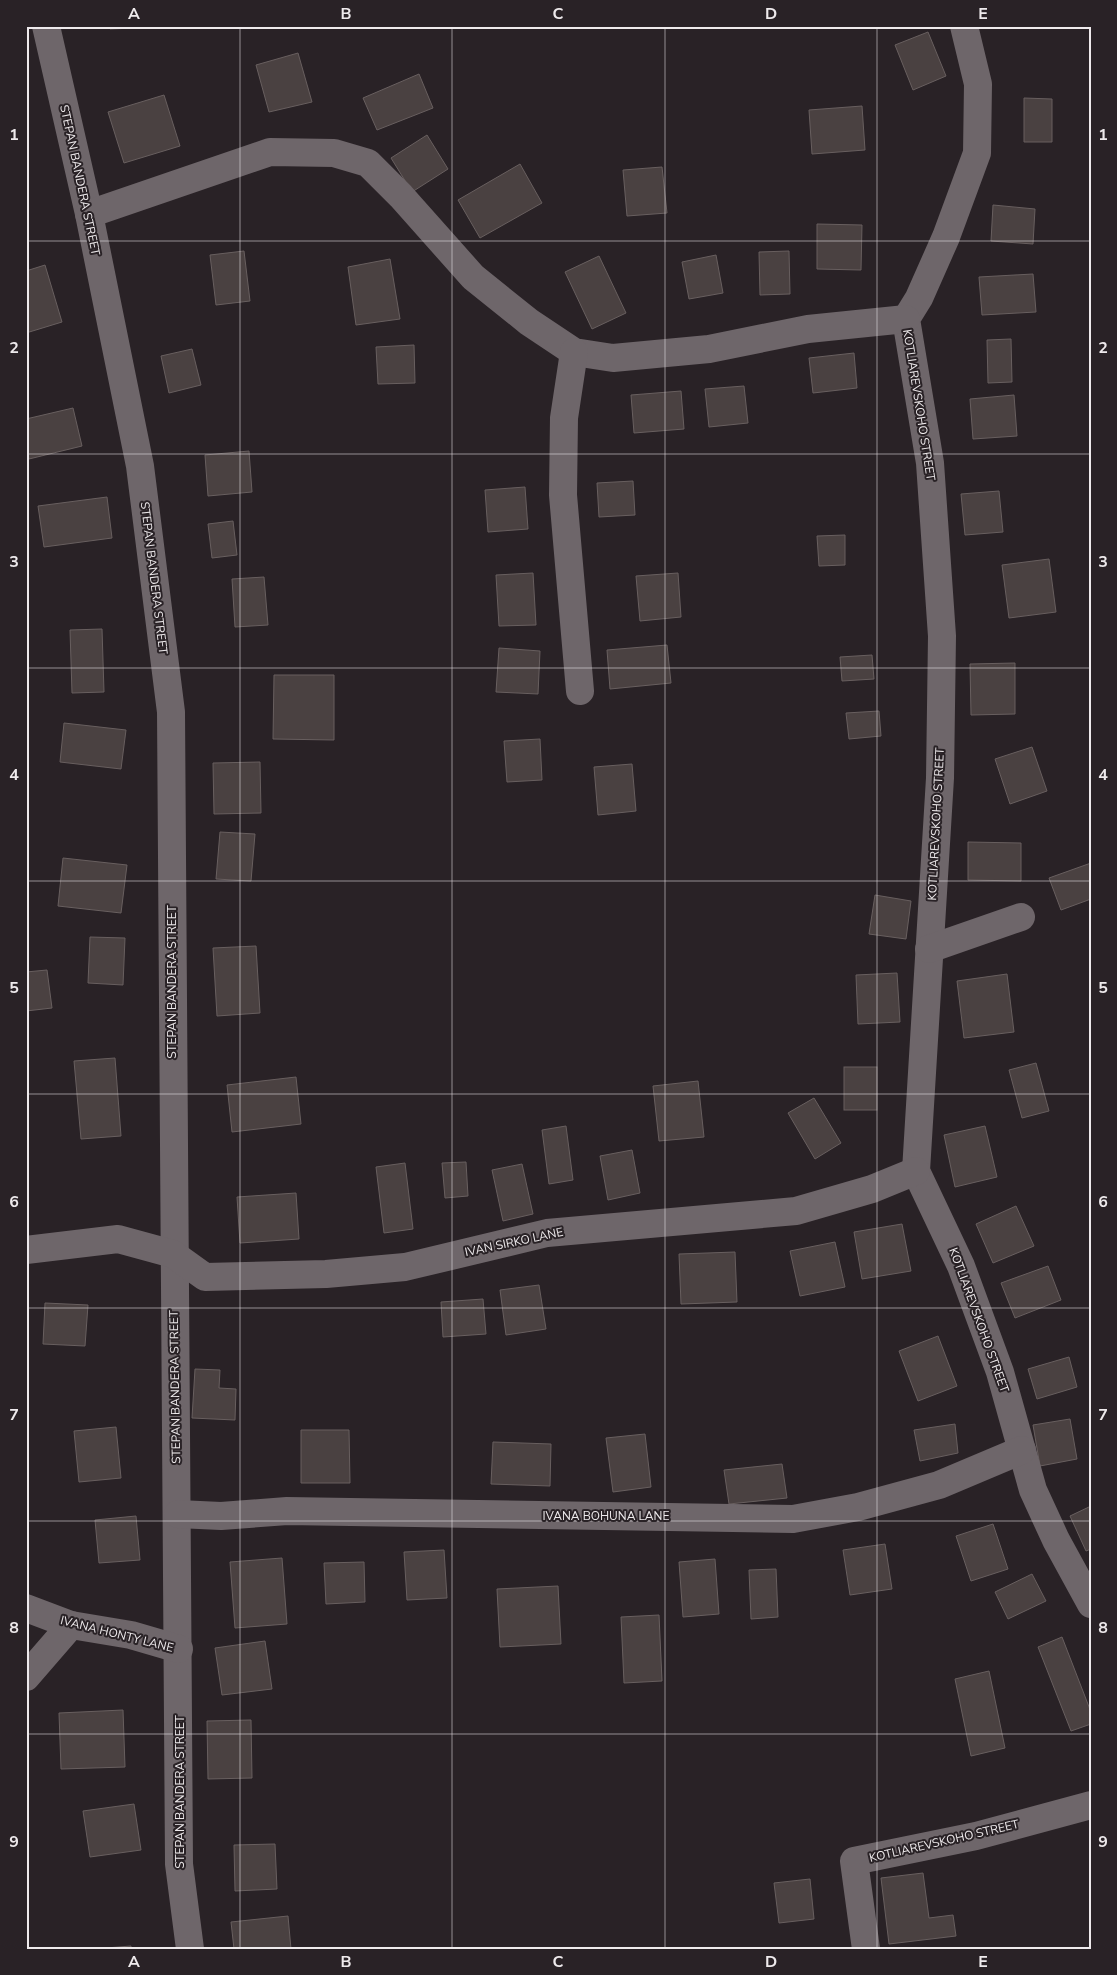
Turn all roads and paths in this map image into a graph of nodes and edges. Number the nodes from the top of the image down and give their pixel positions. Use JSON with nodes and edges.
{"nodes":[{"id":1,"x":46,"y":26,"type":"edge"},
{"id":2,"x":964,"y":26,"type":"edge"},
{"id":3,"x":89,"y":214,"type":"junction"},
{"id":4,"x":906,"y":320,"type":"junction"},
{"id":5,"x":574,"y":352,"type":"junction"},
{"id":6,"x":580,"y":691,"type":"dead end"},
{"id":7,"x":1021,"y":917,"type":"dead end"},
{"id":8,"x":929,"y":949,"type":"junction"},
{"id":9,"x":916,"y":1171,"type":"junction"},
{"id":10,"x":26,"y":1250,"type":"edge"},
{"id":11,"x":173,"y":1254,"type":"junction"},
{"id":12,"x":1022,"y":1450,"type":"junction"},
{"id":13,"x":178,"y":1514,"type":"junction"},
{"id":14,"x":1091,"y":1604,"type":"edge"},
{"id":15,"x":26,"y":1608,"type":"edge"},
{"id":16,"x":71,"y":1625,"type":"junction"},
{"id":17,"x":179,"y":1649,"type":"junction"},
{"id":18,"x":26,"y":1677,"type":"edge"},
{"id":19,"x":1091,"y":1805,"type":"edge"},
{"id":20,"x":190,"y":1949,"type":"edge"},
{"id":21,"x":866,"y":1949,"type":"edge"}],
"edges":[{"from":1,"to":3,"type":"street","name":"STEPAN BANDERA STREET"},
{"from":2,"to":4,"type":"street","name":"KOTLIAREVSKOHO STREET"},
{"from":3,"to":5,"type":"street"},
{"from":3,"to":11,"type":"street","name":"STEPAN BANDERA STREET"},
{"from":4,"to":5,"type":"street"},
{"from":4,"to":8,"type":"street","name":"KOTLIAREVSKOHO STREET"},
{"from":5,"to":6,"type":"street"},
{"from":7,"to":8,"type":"street"},
{"from":8,"to":9,"type":"street","name":"KOTLIAREVSKOHO STREET"},
{"from":9,"to":11,"type":"street","name":"IVAN SIRKO LANE"},
{"from":9,"to":12,"type":"street","name":"KOTLIAREVSKOHO STREET"},
{"from":10,"to":11,"type":"street"},
{"from":11,"to":13,"type":"street","name":"STEPAN BANDERA STREET"},
{"from":12,"to":13,"type":"street","name":"IVANA BOHUNA LANE"},
{"from":12,"to":14,"type":"street","name":"KOTLIAREVSKOHO STREET"},
{"from":13,"to":17,"type":"street","name":"STEPAN BANDERA STREET"},
{"from":15,"to":16,"type":"street","name":"IVANA HONTY LANE"},
{"from":16,"to":17,"type":"street","name":"IVANA HONTY LANE"},
{"from":16,"to":18,"type":"street"},
{"from":17,"to":20,"type":"street","name":"STEPAN BANDERA STREET"},
{"from":19,"to":21,"type":"street","name":"KOTLIAREVSKOHO STREET"}]}
